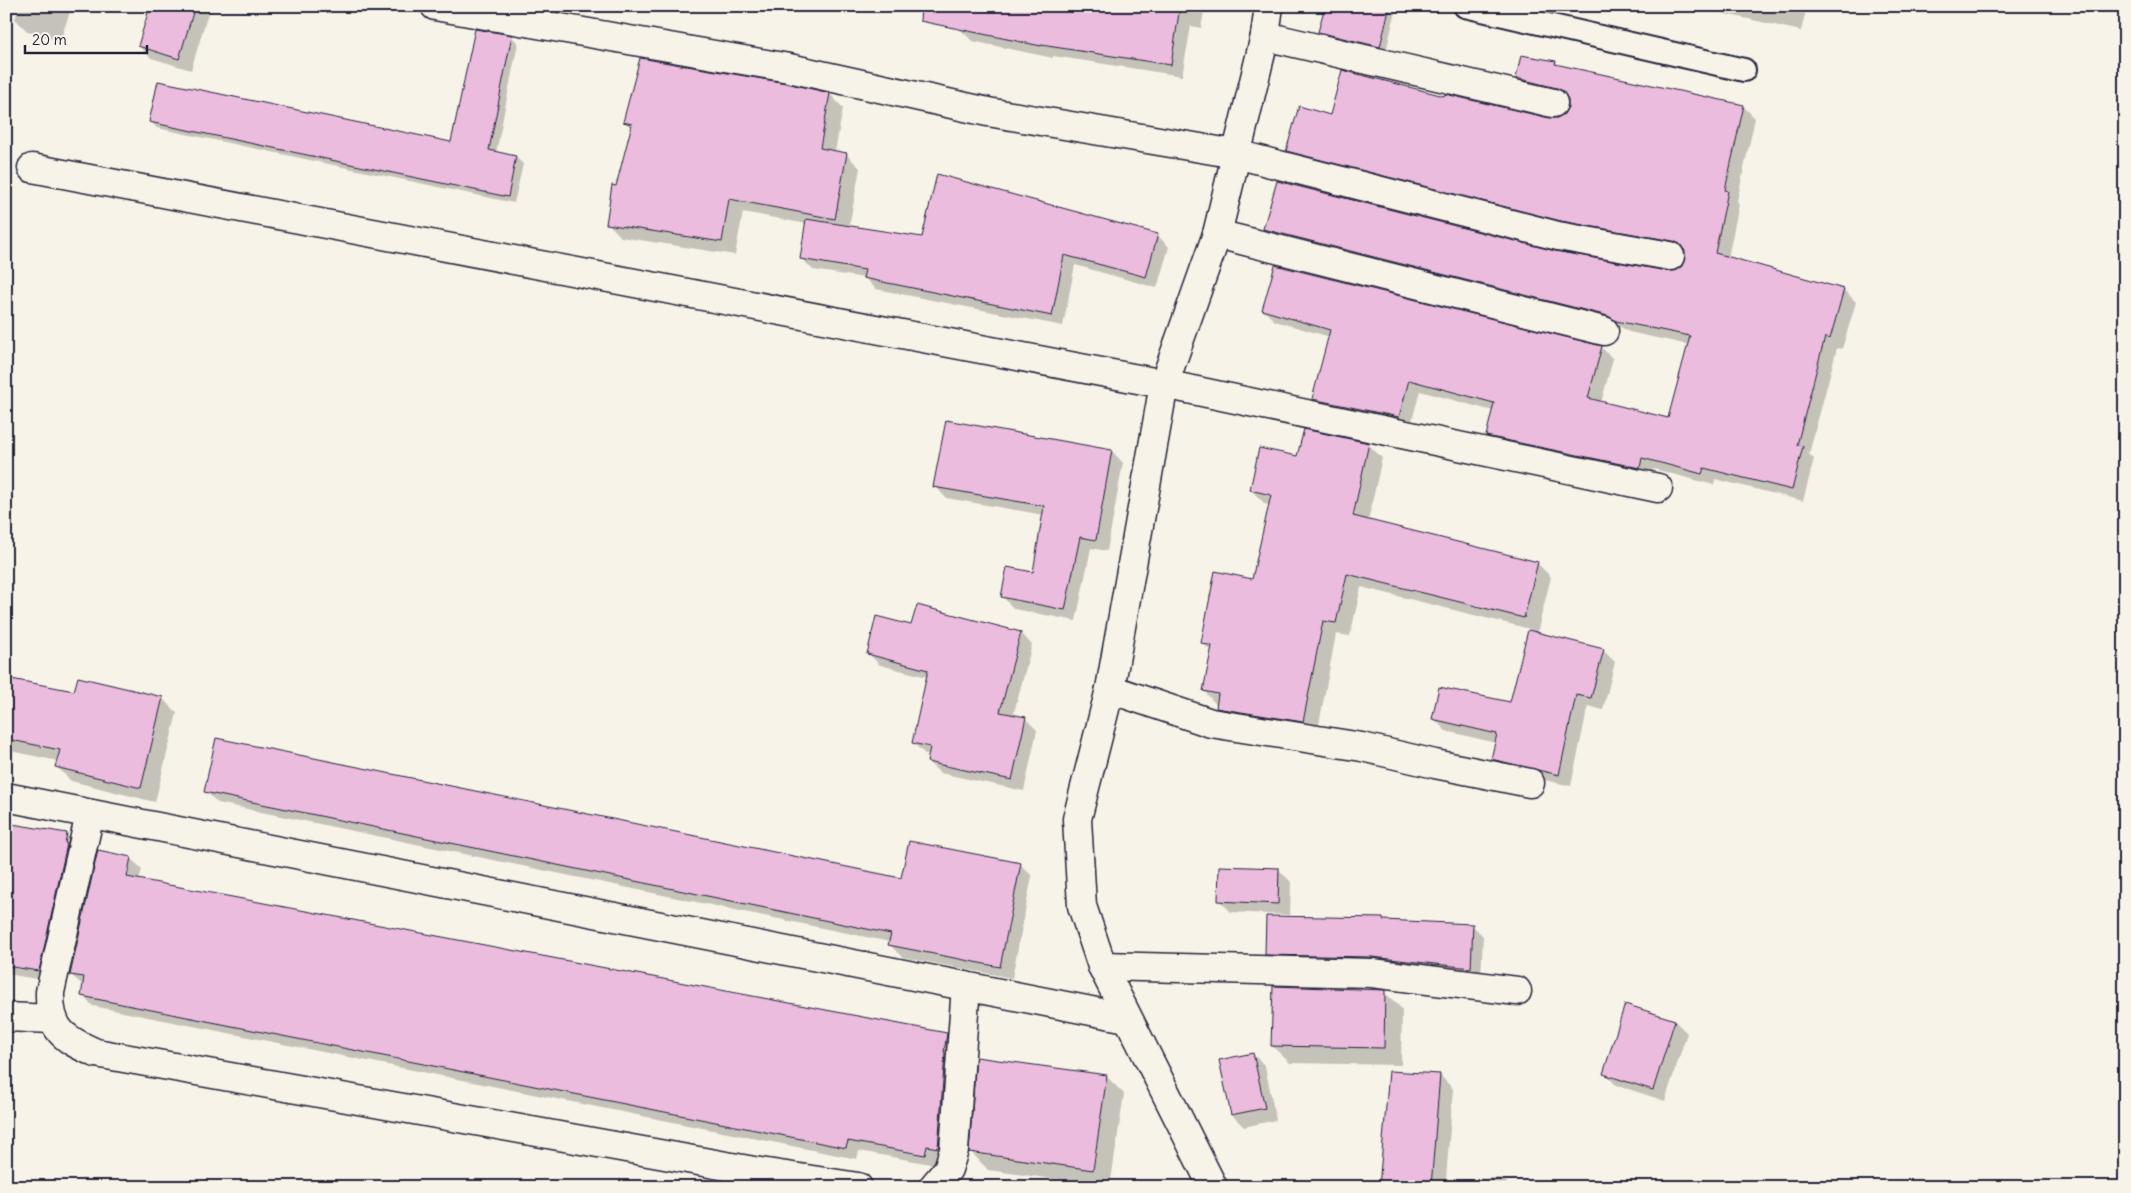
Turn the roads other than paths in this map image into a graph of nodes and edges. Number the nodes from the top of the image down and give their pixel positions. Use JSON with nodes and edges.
{"nodes":[{"id":1,"x":435,"y":6,"type":"edge"},
{"id":2,"x":1269,"y":6,"type":"edge"},
{"id":3,"x":1465,"y":6,"type":"edge"},
{"id":4,"x":1265,"y":36,"type":"junction"},
{"id":5,"x":1744,"y":70,"type":"dead end"},
{"id":6,"x":1553,"y":103,"type":"dead end"},
{"id":7,"x":1236,"y":154,"type":"junction"},
{"id":8,"x":32,"y":168,"type":"dead end"},
{"id":9,"x":1217,"y":234,"type":"junction"},
{"id":10,"x":1670,"y":256,"type":"dead end"},
{"id":11,"x":1604,"y":331,"type":"dead end"},
{"id":12,"x":1164,"y":384,"type":"junction"},
{"id":13,"x":1658,"y":488,"type":"dead end"},
{"id":14,"x":1110,"y":689,"type":"junction"},
{"id":15,"x":1530,"y":783,"type":"dead end"},
{"id":16,"x":6,"y":797,"type":"edge"},
{"id":17,"x":90,"y":814,"type":"junction"},
{"id":18,"x":1102,"y":966,"type":"junction"},
{"id":19,"x":966,"y":986,"type":"junction"},
{"id":20,"x":1517,"y":990,"type":"dead end"},
{"id":21,"x":6,"y":1017,"type":"edge"},
{"id":22,"x":1127,"y":1018,"type":"junction"},
{"id":23,"x":52,"y":1019,"type":"junction"},
{"id":24,"x":858,"y":1187,"type":"edge"},
{"id":25,"x":933,"y":1187,"type":"edge"},
{"id":26,"x":1213,"y":1187,"type":"edge"}],
"edges":[{"from":1,"to":7,"type":"street"},
{"from":2,"to":4,"type":"street"},
{"from":3,"to":5,"type":"lane"},
{"from":4,"to":6,"type":"street"},
{"from":4,"to":7,"type":"street"},
{"from":7,"to":9,"type":"street"},
{"from":7,"to":10,"type":"street"},
{"from":8,"to":12,"type":"street"},
{"from":9,"to":11,"type":"street"},
{"from":9,"to":12,"type":"street"},
{"from":12,"to":13,"type":"street"},
{"from":12,"to":14,"type":"street"},
{"from":14,"to":15,"type":"street"},
{"from":14,"to":18,"type":"street"},
{"from":16,"to":17,"type":"street"},
{"from":17,"to":19,"type":"street"},
{"from":17,"to":23,"type":"street"},
{"from":18,"to":20,"type":"street"},
{"from":18,"to":22,"type":"street"},
{"from":19,"to":22,"type":"street"},
{"from":19,"to":25,"type":"street"},
{"from":21,"to":23,"type":"street"},
{"from":22,"to":26,"type":"street"},
{"from":23,"to":24,"type":"street"}]}
